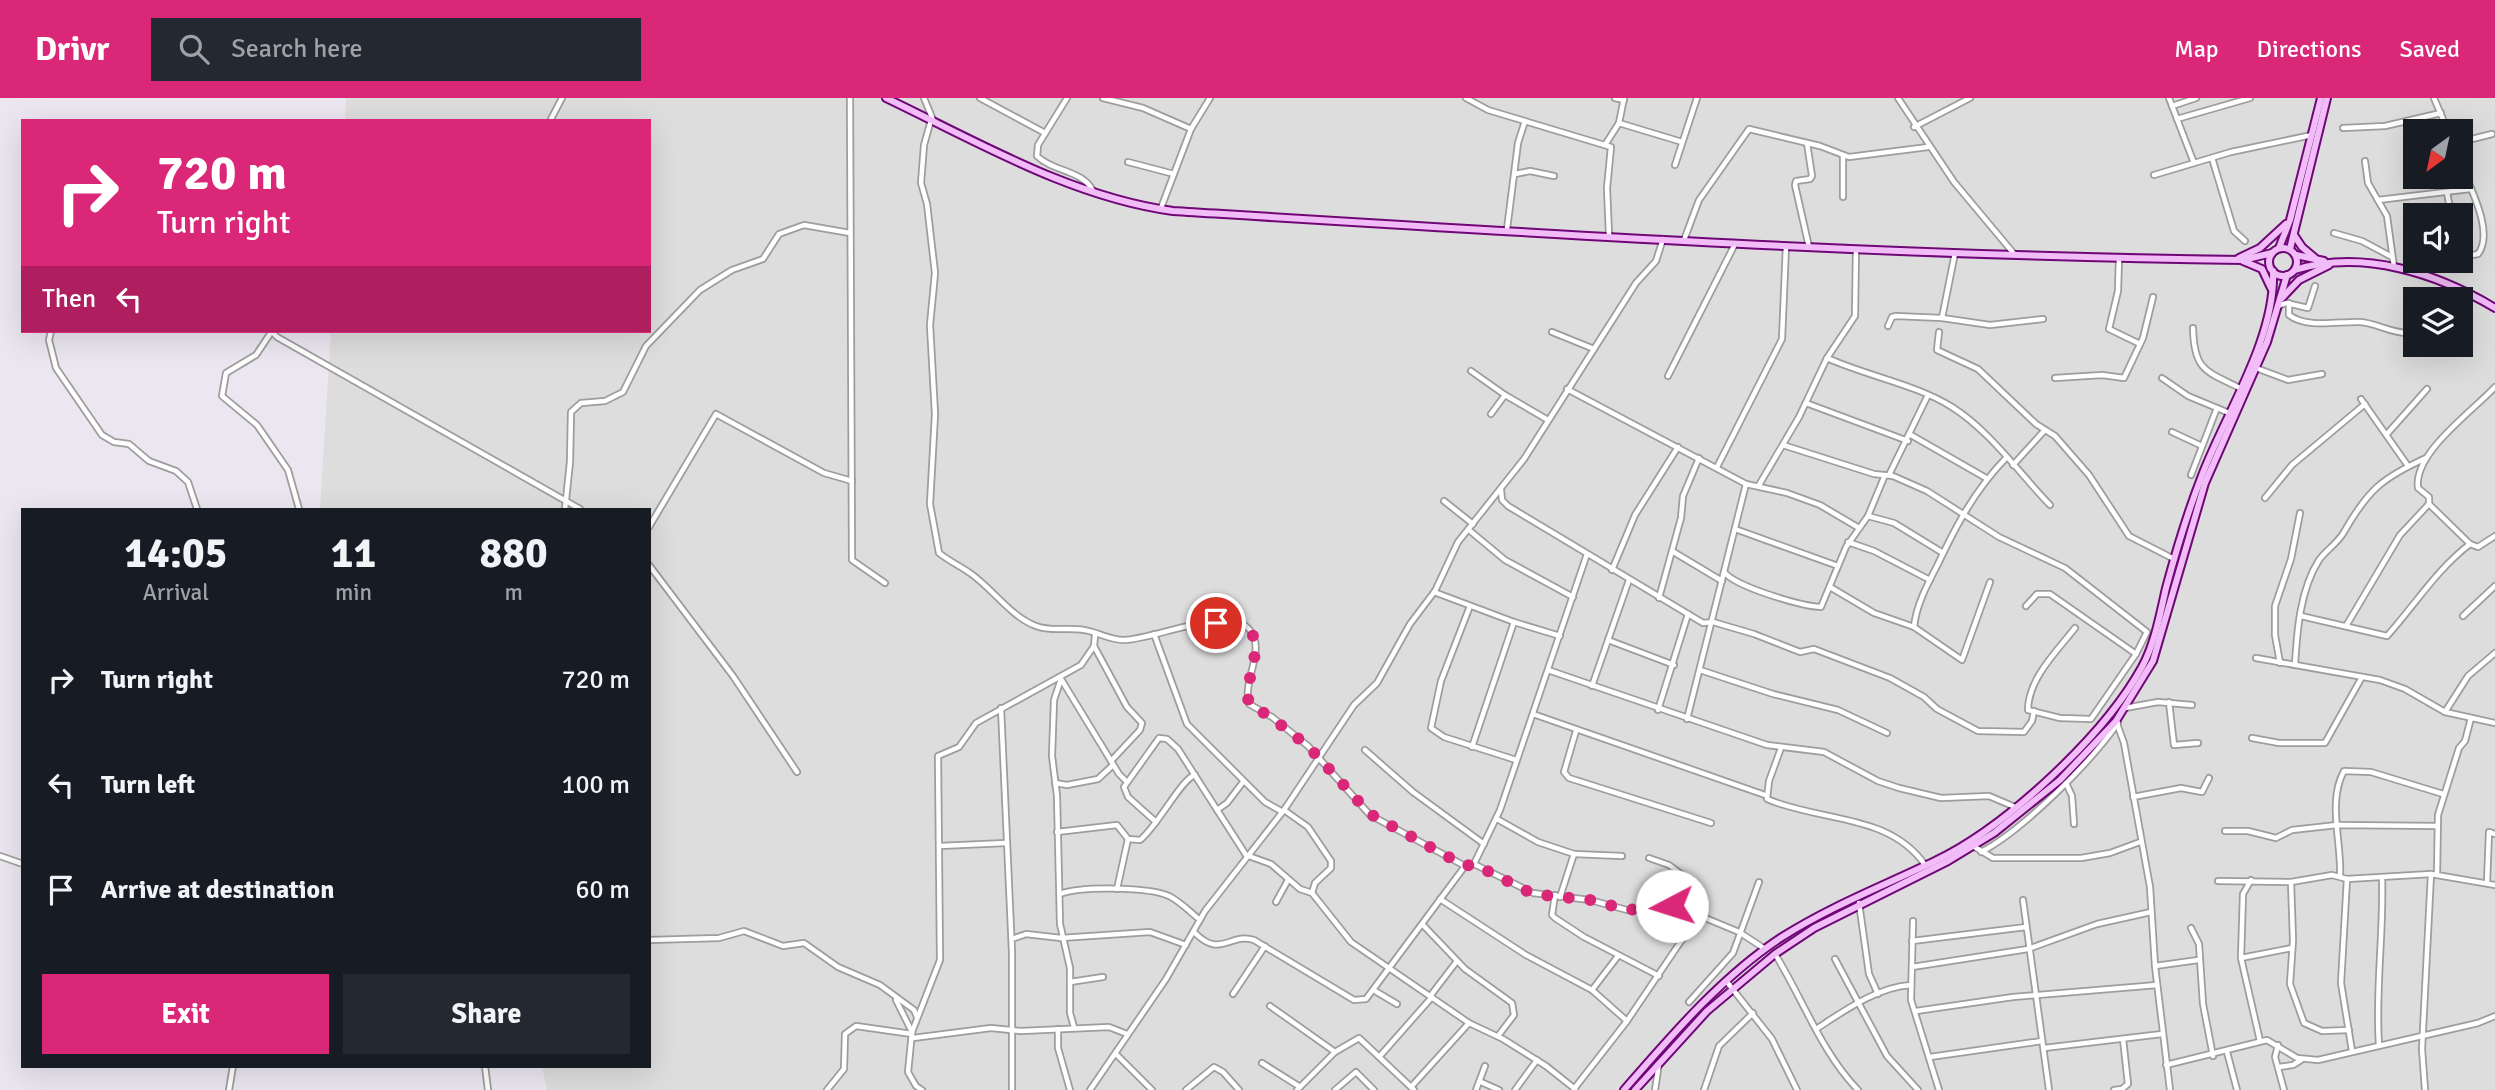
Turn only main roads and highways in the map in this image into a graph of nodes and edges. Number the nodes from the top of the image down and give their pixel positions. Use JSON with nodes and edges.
{"nodes":[{"id":1,"x":886,"y":98,"type":"edge"},
{"id":2,"x":2321,"y":98,"type":"edge"},
{"id":3,"x":2327,"y":98,"type":"edge"},
{"id":4,"x":2290,"y":220,"type":"junction"},
{"id":5,"x":2294,"y":235,"type":"junction"},
{"id":6,"x":2279,"y":248,"type":"junction"},
{"id":7,"x":2290,"y":249,"type":"junction"},
{"id":8,"x":2272,"y":253,"type":"junction"},
{"id":9,"x":2296,"y":255,"type":"junction"},
{"id":10,"x":2317,"y":259,"type":"junction"},
{"id":11,"x":2242,"y":260,"type":"junction"},
{"id":12,"x":2332,"y":263,"type":"junction"},
{"id":13,"x":2272,"y":270,"type":"junction"},
{"id":14,"x":2295,"y":270,"type":"junction"},
{"id":15,"x":2287,"y":275,"type":"junction"},
{"id":16,"x":2272,"y":296,"type":"junction"},
{"id":17,"x":2278,"y":305,"type":"junction"},
{"id":18,"x":2495,"y":308,"type":"edge"},
{"id":19,"x":1729,"y":985,"type":"junction"},
{"id":20,"x":1624,"y":1090,"type":"edge"},
{"id":21,"x":1635,"y":1090,"type":"edge"}],
"edges":[{"from":1,"to":11,"type":"main road"},
{"from":2,"to":4,"type":"main road"},
{"from":3,"to":5,"type":"main road"},
{"from":4,"to":6,"type":"main road"},
{"from":4,"to":11,"type":"main road"},
{"from":5,"to":7,"type":"main road"},
{"from":5,"to":10,"type":"main road"},
{"from":6,"to":7,"type":"main road"},
{"from":6,"to":8,"type":"main road"},
{"from":7,"to":9,"type":"main road"},
{"from":8,"to":11,"type":"main road"},
{"from":8,"to":13,"type":"main road"},
{"from":9,"to":10,"type":"main road"},
{"from":9,"to":14,"type":"main road"},
{"from":10,"to":12,"type":"main road"},
{"from":11,"to":13,"type":"main road"},
{"from":11,"to":16,"type":"main road"},
{"from":12,"to":14,"type":"main road"},
{"from":12,"to":17,"type":"main road"},
{"from":12,"to":18,"type":"main road"},
{"from":13,"to":15,"type":"main road"},
{"from":13,"to":16,"type":"main road"},
{"from":14,"to":15,"type":"main road"},
{"from":15,"to":17,"type":"main road"},
{"from":16,"to":19,"type":"main road"},
{"from":17,"to":19,"type":"main road"},
{"from":19,"to":20,"type":"main road"},
{"from":19,"to":21,"type":"main road"}]}
